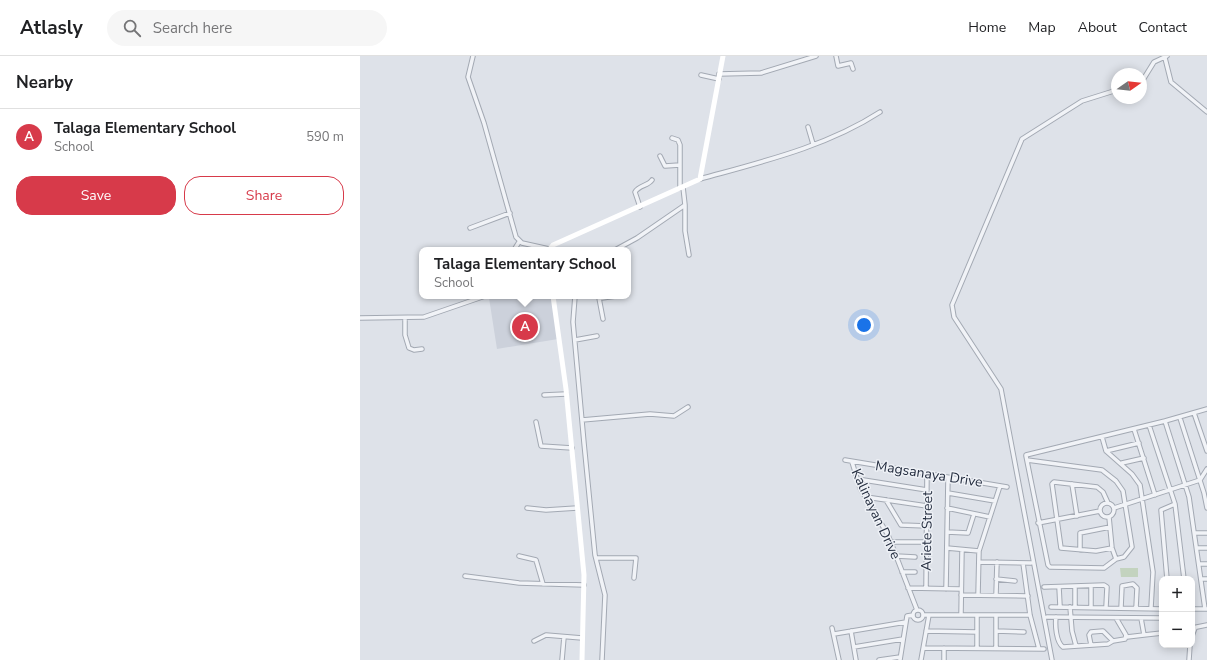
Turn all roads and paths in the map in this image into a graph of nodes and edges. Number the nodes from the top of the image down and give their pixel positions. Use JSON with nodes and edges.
{"nodes":[{"id":1,"x":473,"y":56,"type":"edge"},
{"id":2,"x":723,"y":56,"type":"edge"},
{"id":3,"x":801,"y":56,"type":"edge"},
{"id":4,"x":816,"y":56,"type":"edge"},
{"id":5,"x":836,"y":56,"type":"edge"},
{"id":6,"x":1166,"y":57,"type":"edge"},
{"id":7,"x":800,"y":61,"type":"junction"},
{"id":8,"x":853,"y":69,"type":"dead end"},
{"id":9,"x":1147,"y":73,"type":"edge"},
{"id":10,"x":701,"y":75,"type":"dead end"},
{"id":11,"x":719,"y":76,"type":"junction"},
{"id":12,"x":1111,"y":92,"type":"edge"},
{"id":13,"x":880,"y":112,"type":"dead end"},
{"id":14,"x":1207,"y":112,"type":"edge"},
{"id":15,"x":808,"y":126,"type":"dead end"},
{"id":16,"x":672,"y":138,"type":"dead end"},
{"id":17,"x":813,"y":144,"type":"junction"},
{"id":18,"x":660,"y":156,"type":"dead end"},
{"id":19,"x":680,"y":165,"type":"junction"},
{"id":20,"x":700,"y":179,"type":"junction"},
{"id":21,"x":652,"y":180,"type":"dead end"},
{"id":22,"x":682,"y":187,"type":"junction"},
{"id":23,"x":685,"y":205,"type":"junction"},
{"id":24,"x":640,"y":207,"type":"junction"},
{"id":25,"x":510,"y":213,"type":"junction"},
{"id":26,"x":470,"y":228,"type":"dead end"},
{"id":27,"x":519,"y":242,"type":"junction"},
{"id":28,"x":516,"y":247,"type":"edge"},
{"id":29,"x":538,"y":247,"type":"edge"},
{"id":30,"x":551,"y":247,"type":"edge"},
{"id":31,"x":621,"y":247,"type":"edge"},
{"id":32,"x":689,"y":255,"type":"dead end"},
{"id":33,"x":478,"y":299,"type":"edge"},
{"id":34,"x":553,"y":299,"type":"edge"},
{"id":35,"x":575,"y":299,"type":"edge"},
{"id":36,"x":598,"y":299,"type":"edge"},
{"id":37,"x":360,"y":318,"type":"edge"},
{"id":38,"x":404,"y":318,"type":"junction"},
{"id":39,"x":602,"y":319,"type":"dead end"},
{"id":40,"x":597,"y":336,"type":"dead end"},
{"id":41,"x":575,"y":340,"type":"junction"},
{"id":42,"x":422,"y":349,"type":"dead end"},
{"id":43,"x":566,"y":394,"type":"junction"},
{"id":44,"x":544,"y":395,"type":"dead end"},
{"id":45,"x":688,"y":407,"type":"dead end"},
{"id":46,"x":1207,"y":409,"type":"edge"},
{"id":47,"x":1194,"y":413,"type":"junction"},
{"id":48,"x":1180,"y":418,"type":"junction"},
{"id":49,"x":582,"y":420,"type":"junction"},
{"id":50,"x":1165,"y":421,"type":"junction"},
{"id":51,"x":536,"y":422,"type":"dead end"},
{"id":52,"x":1149,"y":425,"type":"junction"},
{"id":53,"x":1134,"y":429,"type":"junction"},
{"id":54,"x":1102,"y":437,"type":"junction"},
{"id":55,"x":1139,"y":443,"type":"junction"},
{"id":56,"x":572,"y":448,"type":"junction"},
{"id":57,"x":1106,"y":451,"type":"junction"},
{"id":58,"x":1207,"y":451,"type":"edge"},
{"id":59,"x":1144,"y":458,"type":"junction"},
{"id":60,"x":845,"y":460,"type":"dead end"},
{"id":61,"x":1027,"y":460,"type":"junction"},
{"id":62,"x":852,"y":462,"type":"junction"},
{"id":63,"x":1122,"y":463,"type":"junction"},
{"id":64,"x":1207,"y":469,"type":"edge"},
{"id":65,"x":927,"y":474,"type":"junction"},
{"id":66,"x":948,"y":478,"type":"junction"},
{"id":67,"x":857,"y":479,"type":"junction"},
{"id":68,"x":1200,"y":480,"type":"junction"},
{"id":69,"x":1072,"y":484,"type":"junction"},
{"id":70,"x":1186,"y":485,"type":"junction"},
{"id":71,"x":1000,"y":486,"type":"junction"},
{"id":72,"x":1007,"y":487,"type":"dead end"},
{"id":73,"x":927,"y":490,"type":"junction"},
{"id":74,"x":1171,"y":490,"type":"junction"},
{"id":75,"x":948,"y":493,"type":"junction"},
{"id":76,"x":1155,"y":495,"type":"junction"},
{"id":77,"x":866,"y":497,"type":"junction"},
{"id":78,"x":1143,"y":498,"type":"junction"},
{"id":79,"x":886,"y":500,"type":"junction"},
{"id":80,"x":995,"y":501,"type":"junction"},
{"id":81,"x":1108,"y":503,"type":"junction"},
{"id":82,"x":1126,"y":504,"type":"junction"},
{"id":83,"x":1175,"y":504,"type":"junction"},
{"id":84,"x":927,"y":506,"type":"junction"},
{"id":85,"x":527,"y":508,"type":"dead end"},
{"id":86,"x":577,"y":508,"type":"junction"},
{"id":87,"x":947,"y":508,"type":"junction"},
{"id":88,"x":1114,"y":508,"type":"junction"},
{"id":89,"x":1207,"y":508,"type":"edge"},
{"id":90,"x":1100,"y":511,"type":"junction"},
{"id":91,"x":974,"y":514,"type":"junction"},
{"id":92,"x":1076,"y":516,"type":"junction"},
{"id":93,"x":990,"y":517,"type":"junction"},
{"id":94,"x":1109,"y":517,"type":"junction"},
{"id":95,"x":1056,"y":519,"type":"junction"},
{"id":96,"x":1038,"y":523,"type":"junction"},
{"id":97,"x":926,"y":526,"type":"junction"},
{"id":98,"x":1110,"y":528,"type":"junction"},
{"id":99,"x":947,"y":532,"type":"junction"},
{"id":100,"x":1195,"y":533,"type":"junction"},
{"id":101,"x":1207,"y":533,"type":"edge"},
{"id":102,"x":890,"y":542,"type":"junction"},
{"id":103,"x":926,"y":542,"type":"junction"},
{"id":104,"x":947,"y":548,"type":"junction"},
{"id":105,"x":1112,"y":548,"type":"junction"},
{"id":106,"x":1197,"y":548,"type":"junction"},
{"id":107,"x":1207,"y":548,"type":"edge"},
{"id":108,"x":962,"y":550,"type":"junction"},
{"id":109,"x":1080,"y":550,"type":"junction"},
{"id":110,"x":979,"y":551,"type":"junction"},
{"id":111,"x":519,"y":556,"type":"dead end"},
{"id":112,"x":896,"y":556,"type":"junction"},
{"id":113,"x":915,"y":557,"type":"dead end"},
{"id":114,"x":596,"y":558,"type":"junction"},
{"id":115,"x":1116,"y":559,"type":"junction"},
{"id":116,"x":979,"y":562,"type":"junction"},
{"id":117,"x":997,"y":562,"type":"junction"},
{"id":118,"x":1023,"y":563,"type":"junction"},
{"id":119,"x":1031,"y":563,"type":"dead end"},
{"id":120,"x":1199,"y":564,"type":"junction"},
{"id":121,"x":1207,"y":564,"type":"edge"},
{"id":122,"x":902,"y":572,"type":"junction"},
{"id":123,"x":915,"y":572,"type":"dead end"},
{"id":124,"x":465,"y":576,"type":"dead end"},
{"id":125,"x":1168,"y":576,"type":"edge"},
{"id":126,"x":1184,"y":576,"type":"edge"},
{"id":127,"x":634,"y":578,"type":"dead end"},
{"id":128,"x":996,"y":579,"type":"junction"},
{"id":129,"x":1201,"y":579,"type":"junction"},
{"id":130,"x":1207,"y":579,"type":"edge"},
{"id":131,"x":1015,"y":581,"type":"dead end"},
{"id":132,"x":543,"y":584,"type":"junction"},
{"id":133,"x":584,"y":585,"type":"junction"},
{"id":134,"x":1075,"y":586,"type":"junction"},
{"id":135,"x":1091,"y":586,"type":"junction"},
{"id":136,"x":1044,"y":587,"type":"dead end"},
{"id":137,"x":1059,"y":587,"type":"junction"},
{"id":138,"x":908,"y":588,"type":"junction"},
{"id":139,"x":926,"y":588,"type":"junction"},
{"id":140,"x":946,"y":589,"type":"junction"},
{"id":141,"x":961,"y":589,"type":"junction"},
{"id":142,"x":961,"y":595,"type":"junction"},
{"id":143,"x":978,"y":595,"type":"junction"},
{"id":144,"x":996,"y":595,"type":"junction"},
{"id":145,"x":1205,"y":595,"type":"edge"},
{"id":146,"x":1028,"y":596,"type":"junction"},
{"id":147,"x":1060,"y":606,"type":"junction"},
{"id":148,"x":1051,"y":607,"type":"dead end"},
{"id":149,"x":1070,"y":607,"type":"junction"},
{"id":150,"x":1075,"y":607,"type":"junction"},
{"id":151,"x":1091,"y":607,"type":"junction"},
{"id":152,"x":1106,"y":607,"type":"junction"},
{"id":153,"x":1121,"y":608,"type":"junction"},
{"id":154,"x":1136,"y":608,"type":"junction"},
{"id":155,"x":1151,"y":608,"type":"junction"},
{"id":156,"x":1159,"y":608,"type":"edge"},
{"id":157,"x":1195,"y":609,"type":"edge"},
{"id":158,"x":1206,"y":609,"type":"edge"},
{"id":159,"x":917,"y":610,"type":"junction"},
{"id":160,"x":924,"y":615,"type":"junction"},
{"id":161,"x":929,"y":615,"type":"junction"},
{"id":162,"x":961,"y":615,"type":"junction"},
{"id":163,"x":977,"y":615,"type":"junction"},
{"id":164,"x":996,"y":615,"type":"junction"},
{"id":165,"x":1030,"y":615,"type":"junction"},
{"id":166,"x":913,"y":616,"type":"junction"},
{"id":167,"x":1047,"y":617,"type":"dead end"},
{"id":168,"x":1056,"y":617,"type":"junction"},
{"id":169,"x":1070,"y":617,"type":"junction"},
{"id":170,"x":1116,"y":618,"type":"junction"},
{"id":171,"x":1141,"y":618,"type":"junction"},
{"id":172,"x":1159,"y":618,"type":"edge"},
{"id":173,"x":906,"y":622,"type":"junction"},
{"id":174,"x":1207,"y":625,"type":"edge"},
{"id":175,"x":832,"y":628,"type":"dead end"},
{"id":176,"x":1195,"y":628,"type":"edge"},
{"id":177,"x":850,"y":631,"type":"junction"},
{"id":178,"x":926,"y":631,"type":"junction"},
{"id":179,"x":977,"y":632,"type":"junction"},
{"id":180,"x":996,"y":632,"type":"junction"},
{"id":181,"x":1024,"y":632,"type":"dead end"},
{"id":182,"x":1159,"y":633,"type":"edge"},
{"id":183,"x":834,"y":634,"type":"junction"},
{"id":184,"x":1144,"y":635,"type":"junction"},
{"id":185,"x":1127,"y":637,"type":"junction"},
{"id":186,"x":564,"y":638,"type":"junction"},
{"id":187,"x":582,"y":638,"type":"junction"},
{"id":188,"x":903,"y":639,"type":"junction"},
{"id":189,"x":534,"y":641,"type":"dead end"},
{"id":190,"x":1113,"y":641,"type":"junction"},
{"id":191,"x":1091,"y":645,"type":"junction"},
{"id":192,"x":1076,"y":646,"type":"junction"},
{"id":193,"x":854,"y":647,"type":"junction"},
{"id":194,"x":924,"y":648,"type":"junction"},
{"id":195,"x":944,"y":648,"type":"junction"},
{"id":196,"x":977,"y":648,"type":"junction"},
{"id":197,"x":996,"y":648,"type":"junction"},
{"id":198,"x":1190,"y":648,"type":"edge"},
{"id":199,"x":1039,"y":649,"type":"junction"},
{"id":200,"x":1044,"y":649,"type":"dead end"},
{"id":201,"x":900,"y":658,"type":"edge"},
{"id":202,"x":562,"y":660,"type":"edge"},
{"id":203,"x":582,"y":660,"type":"edge"},
{"id":204,"x":602,"y":660,"type":"edge"},
{"id":205,"x":839,"y":660,"type":"edge"},
{"id":206,"x":856,"y":660,"type":"edge"},
{"id":207,"x":879,"y":660,"type":"edge"},
{"id":208,"x":882,"y":660,"type":"edge"},
{"id":209,"x":921,"y":660,"type":"edge"},
{"id":210,"x":944,"y":660,"type":"edge"},
{"id":211,"x":1052,"y":660,"type":"edge"},
{"id":212,"x":1190,"y":660,"type":"edge"}],
"edges":[{"from":1,"to":25,"type":"street"},
{"from":2,"to":11,"type":"street"},
{"from":3,"to":7,"type":"street"},
{"from":4,"to":7,"type":"street"},
{"from":5,"to":8,"type":"street"},
{"from":6,"to":9,"type":"street"},
{"from":6,"to":14,"type":"street"},
{"from":7,"to":11,"type":"street"},
{"from":10,"to":11,"type":"street"},
{"from":11,"to":20,"type":"street"},
{"from":12,"to":211,"type":"street"},
{"from":13,"to":17,"type":"street"},
{"from":15,"to":17,"type":"street"},
{"from":16,"to":19,"type":"street"},
{"from":17,"to":20,"type":"street"},
{"from":18,"to":19,"type":"street"},
{"from":19,"to":22,"type":"street"},
{"from":20,"to":22,"type":"street"},
{"from":21,"to":24,"type":"street"},
{"from":22,"to":23,"type":"street"},
{"from":22,"to":24,"type":"street"},
{"from":23,"to":31,"type":"street"},
{"from":23,"to":32,"type":"street"},
{"from":24,"to":30,"type":"street"},
{"from":25,"to":26,"type":"street"},
{"from":25,"to":27,"type":"street"},
{"from":27,"to":28,"type":"street"},
{"from":27,"to":29,"type":"street"},
{"from":33,"to":38,"type":"street"},
{"from":34,"to":43,"type":"street"},
{"from":35,"to":41,"type":"street"},
{"from":36,"to":39,"type":"street"},
{"from":37,"to":38,"type":"street"},
{"from":38,"to":42,"type":"street"},
{"from":40,"to":41,"type":"street"},
{"from":41,"to":49,"type":"street"},
{"from":43,"to":44,"type":"street"},
{"from":43,"to":56,"type":"street"},
{"from":45,"to":49,"type":"street"},
{"from":46,"to":47,"type":"street"},
{"from":47,"to":48,"type":"street"},
{"from":47,"to":58,"type":"street"},
{"from":48,"to":50,"type":"street"},
{"from":48,"to":68,"type":"street"},
{"from":49,"to":114,"type":"street"},
{"from":50,"to":52,"type":"street"},
{"from":50,"to":70,"type":"street"},
{"from":51,"to":56,"type":"street"},
{"from":52,"to":53,"type":"street"},
{"from":52,"to":74,"type":"street"},
{"from":53,"to":54,"type":"street"},
{"from":53,"to":55,"type":"street"},
{"from":54,"to":57,"type":"street"},
{"from":54,"to":61,"type":"street"},
{"from":55,"to":57,"type":"street"},
{"from":55,"to":59,"type":"street"},
{"from":56,"to":86,"type":"street"},
{"from":57,"to":63,"type":"street"},
{"from":59,"to":63,"type":"street"},
{"from":59,"to":76,"type":"street"},
{"from":60,"to":62,"type":"street","name":"Magsanaya Drive"},
{"from":61,"to":82,"type":"street"},
{"from":61,"to":96,"type":"street"},
{"from":62,"to":65,"type":"street","name":"Magsanaya Drive"},
{"from":62,"to":67,"type":"street","name":"Kalinayan Drive"},
{"from":63,"to":78,"type":"street"},
{"from":64,"to":68,"type":"street"},
{"from":65,"to":66,"type":"street","name":"Magsanaya Drive"},
{"from":65,"to":73,"type":"street","name":"Ariete Street"},
{"from":66,"to":71,"type":"street","name":"Magsanaya Drive"},
{"from":66,"to":75,"type":"street"},
{"from":67,"to":73,"type":"street"},
{"from":67,"to":77,"type":"street","name":"Kalinayan Drive"},
{"from":68,"to":70,"type":"street"},
{"from":68,"to":89,"type":"street"},
{"from":69,"to":81,"type":"street"},
{"from":69,"to":92,"type":"street"},
{"from":69,"to":95,"type":"street"},
{"from":70,"to":74,"type":"street"},
{"from":70,"to":100,"type":"street"},
{"from":71,"to":72,"type":"street","name":"Magsanaya Drive"},
{"from":71,"to":80,"type":"street"},
{"from":73,"to":84,"type":"street","name":"Ariete Street"},
{"from":74,"to":76,"type":"street"},
{"from":74,"to":83,"type":"street"},
{"from":75,"to":80,"type":"street"},
{"from":75,"to":87,"type":"street"},
{"from":76,"to":78,"type":"street"},
{"from":77,"to":79,"type":"street"},
{"from":77,"to":102,"type":"street","name":"Kalinayan Drive"},
{"from":78,"to":82,"type":"street"},
{"from":78,"to":155,"type":"street"},
{"from":79,"to":84,"type":"street"},
{"from":79,"to":97,"type":"street"},
{"from":80,"to":93,"type":"street"},
{"from":81,"to":88,"type":"street"},
{"from":81,"to":90,"type":"street"},
{"from":82,"to":88,"type":"street"},
{"from":82,"to":115,"type":"street"},
{"from":83,"to":125,"type":"street"},
{"from":83,"to":126,"type":"street"},
{"from":84,"to":97,"type":"street","name":"Ariete Street"},
{"from":85,"to":86,"type":"street"},
{"from":86,"to":133,"type":"street"},
{"from":87,"to":91,"type":"street"},
{"from":87,"to":99,"type":"street"},
{"from":88,"to":94,"type":"street"},
{"from":90,"to":92,"type":"street"},
{"from":90,"to":94,"type":"street"},
{"from":91,"to":93,"type":"street"},
{"from":91,"to":99,"type":"street"},
{"from":92,"to":95,"type":"street"},
{"from":93,"to":110,"type":"street"},
{"from":94,"to":98,"type":"street"},
{"from":95,"to":96,"type":"street"},
{"from":95,"to":109,"type":"street"},
{"from":96,"to":115,"type":"street"},
{"from":97,"to":103,"type":"street","name":"Ariete Street"},
{"from":98,"to":105,"type":"street"},
{"from":98,"to":109,"type":"street"},
{"from":99,"to":104,"type":"street"},
{"from":100,"to":101,"type":"street"},
{"from":100,"to":106,"type":"street"},
{"from":102,"to":103,"type":"street"},
{"from":102,"to":112,"type":"street","name":"Kalinayan Drive"},
{"from":103,"to":139,"type":"street","name":"Ariete Street"},
{"from":104,"to":108,"type":"street"},
{"from":104,"to":140,"type":"street"},
{"from":105,"to":109,"type":"street"},
{"from":105,"to":115,"type":"street"},
{"from":106,"to":107,"type":"street"},
{"from":106,"to":120,"type":"street"},
{"from":108,"to":110,"type":"street"},
{"from":108,"to":141,"type":"street"},
{"from":110,"to":116,"type":"street"},
{"from":111,"to":132,"type":"street"},
{"from":112,"to":113,"type":"street"},
{"from":112,"to":122,"type":"street","name":"Kalinayan Drive"},
{"from":114,"to":127,"type":"street"},
{"from":114,"to":204,"type":"street"},
{"from":116,"to":117,"type":"street"},
{"from":116,"to":143,"type":"street"},
{"from":117,"to":118,"type":"street"},
{"from":117,"to":128,"type":"street"},
{"from":118,"to":119,"type":"street"},
{"from":118,"to":146,"type":"street"},
{"from":120,"to":121,"type":"street"},
{"from":120,"to":129,"type":"street"},
{"from":122,"to":123,"type":"street"},
{"from":122,"to":138,"type":"street","name":"Kalinayan Drive"},
{"from":124,"to":132,"type":"street"},
{"from":128,"to":131,"type":"street"},
{"from":128,"to":144,"type":"street"},
{"from":129,"to":130,"type":"street"},
{"from":129,"to":145,"type":"street"},
{"from":132,"to":133,"type":"street"},
{"from":133,"to":187,"type":"street"},
{"from":134,"to":135,"type":"street"},
{"from":134,"to":137,"type":"street"},
{"from":134,"to":150,"type":"street"},
{"from":135,"to":151,"type":"street"},
{"from":135,"to":152,"type":"street"},
{"from":136,"to":137,"type":"street"},
{"from":137,"to":147,"type":"street"},
{"from":138,"to":139,"type":"street"},
{"from":138,"to":159,"type":"street","name":"Kalinayan Drive"},
{"from":139,"to":140,"type":"street"},
{"from":140,"to":141,"type":"street"},
{"from":141,"to":142,"type":"street"},
{"from":142,"to":143,"type":"street"},
{"from":142,"to":162,"type":"street"},
{"from":143,"to":144,"type":"street"},
{"from":144,"to":146,"type":"street"},
{"from":145,"to":158,"type":"street"},
{"from":146,"to":165,"type":"street"},
{"from":147,"to":148,"type":"street"},
{"from":147,"to":149,"type":"street"},
{"from":149,"to":150,"type":"street"},
{"from":149,"to":169,"type":"street"},
{"from":150,"to":151,"type":"street"},
{"from":151,"to":152,"type":"street"},
{"from":152,"to":153,"type":"street"},
{"from":153,"to":154,"type":"street"},
{"from":153,"to":154,"type":"street"},
{"from":154,"to":155,"type":"street"},
{"from":155,"to":156,"type":"street"},
{"from":157,"to":158,"type":"street"},
{"from":159,"to":160,"type":"street"},
{"from":159,"to":166,"type":"street"},
{"from":160,"to":161,"type":"street"},
{"from":160,"to":166,"type":"street"},
{"from":161,"to":162,"type":"street"},
{"from":161,"to":178,"type":"street"},
{"from":162,"to":163,"type":"street"},
{"from":163,"to":164,"type":"street"},
{"from":163,"to":179,"type":"street"},
{"from":164,"to":165,"type":"street"},
{"from":164,"to":180,"type":"street"},
{"from":165,"to":199,"type":"street"},
{"from":166,"to":173,"type":"street"},
{"from":167,"to":168,"type":"street"},
{"from":168,"to":169,"type":"street"},
{"from":168,"to":192,"type":"street"},
{"from":169,"to":170,"type":"street"},
{"from":169,"to":192,"type":"street"},
{"from":170,"to":171,"type":"street"},
{"from":170,"to":185,"type":"street"},
{"from":171,"to":172,"type":"street"},
{"from":171,"to":184,"type":"street"},
{"from":173,"to":177,"type":"street"},
{"from":173,"to":188,"type":"street"},
{"from":174,"to":176,"type":"street"},
{"from":175,"to":183,"type":"street"},
{"from":177,"to":183,"type":"street"},
{"from":177,"to":193,"type":"street"},
{"from":178,"to":179,"type":"street"},
{"from":178,"to":194,"type":"street"},
{"from":179,"to":196,"type":"street"},
{"from":180,"to":181,"type":"street"},
{"from":180,"to":197,"type":"street"},
{"from":182,"to":184,"type":"street"},
{"from":183,"to":205,"type":"street"},
{"from":184,"to":185,"type":"street"},
{"from":185,"to":190,"type":"street"},
{"from":186,"to":187,"type":"street"},
{"from":186,"to":189,"type":"street"},
{"from":186,"to":202,"type":"street"},
{"from":187,"to":203,"type":"street"},
{"from":188,"to":193,"type":"street"},
{"from":188,"to":201,"type":"street"},
{"from":190,"to":191,"type":"street"},
{"from":190,"to":191,"type":"street"},
{"from":191,"to":192,"type":"street"},
{"from":193,"to":206,"type":"street"},
{"from":194,"to":195,"type":"street"},
{"from":194,"to":209,"type":"street"},
{"from":195,"to":196,"type":"street"},
{"from":195,"to":210,"type":"street"},
{"from":196,"to":197,"type":"street"},
{"from":197,"to":199,"type":"street"},
{"from":198,"to":212,"type":"street"},
{"from":199,"to":200,"type":"street"},
{"from":201,"to":208,"type":"street"},
{"from":207,"to":208,"type":"street"}]}
